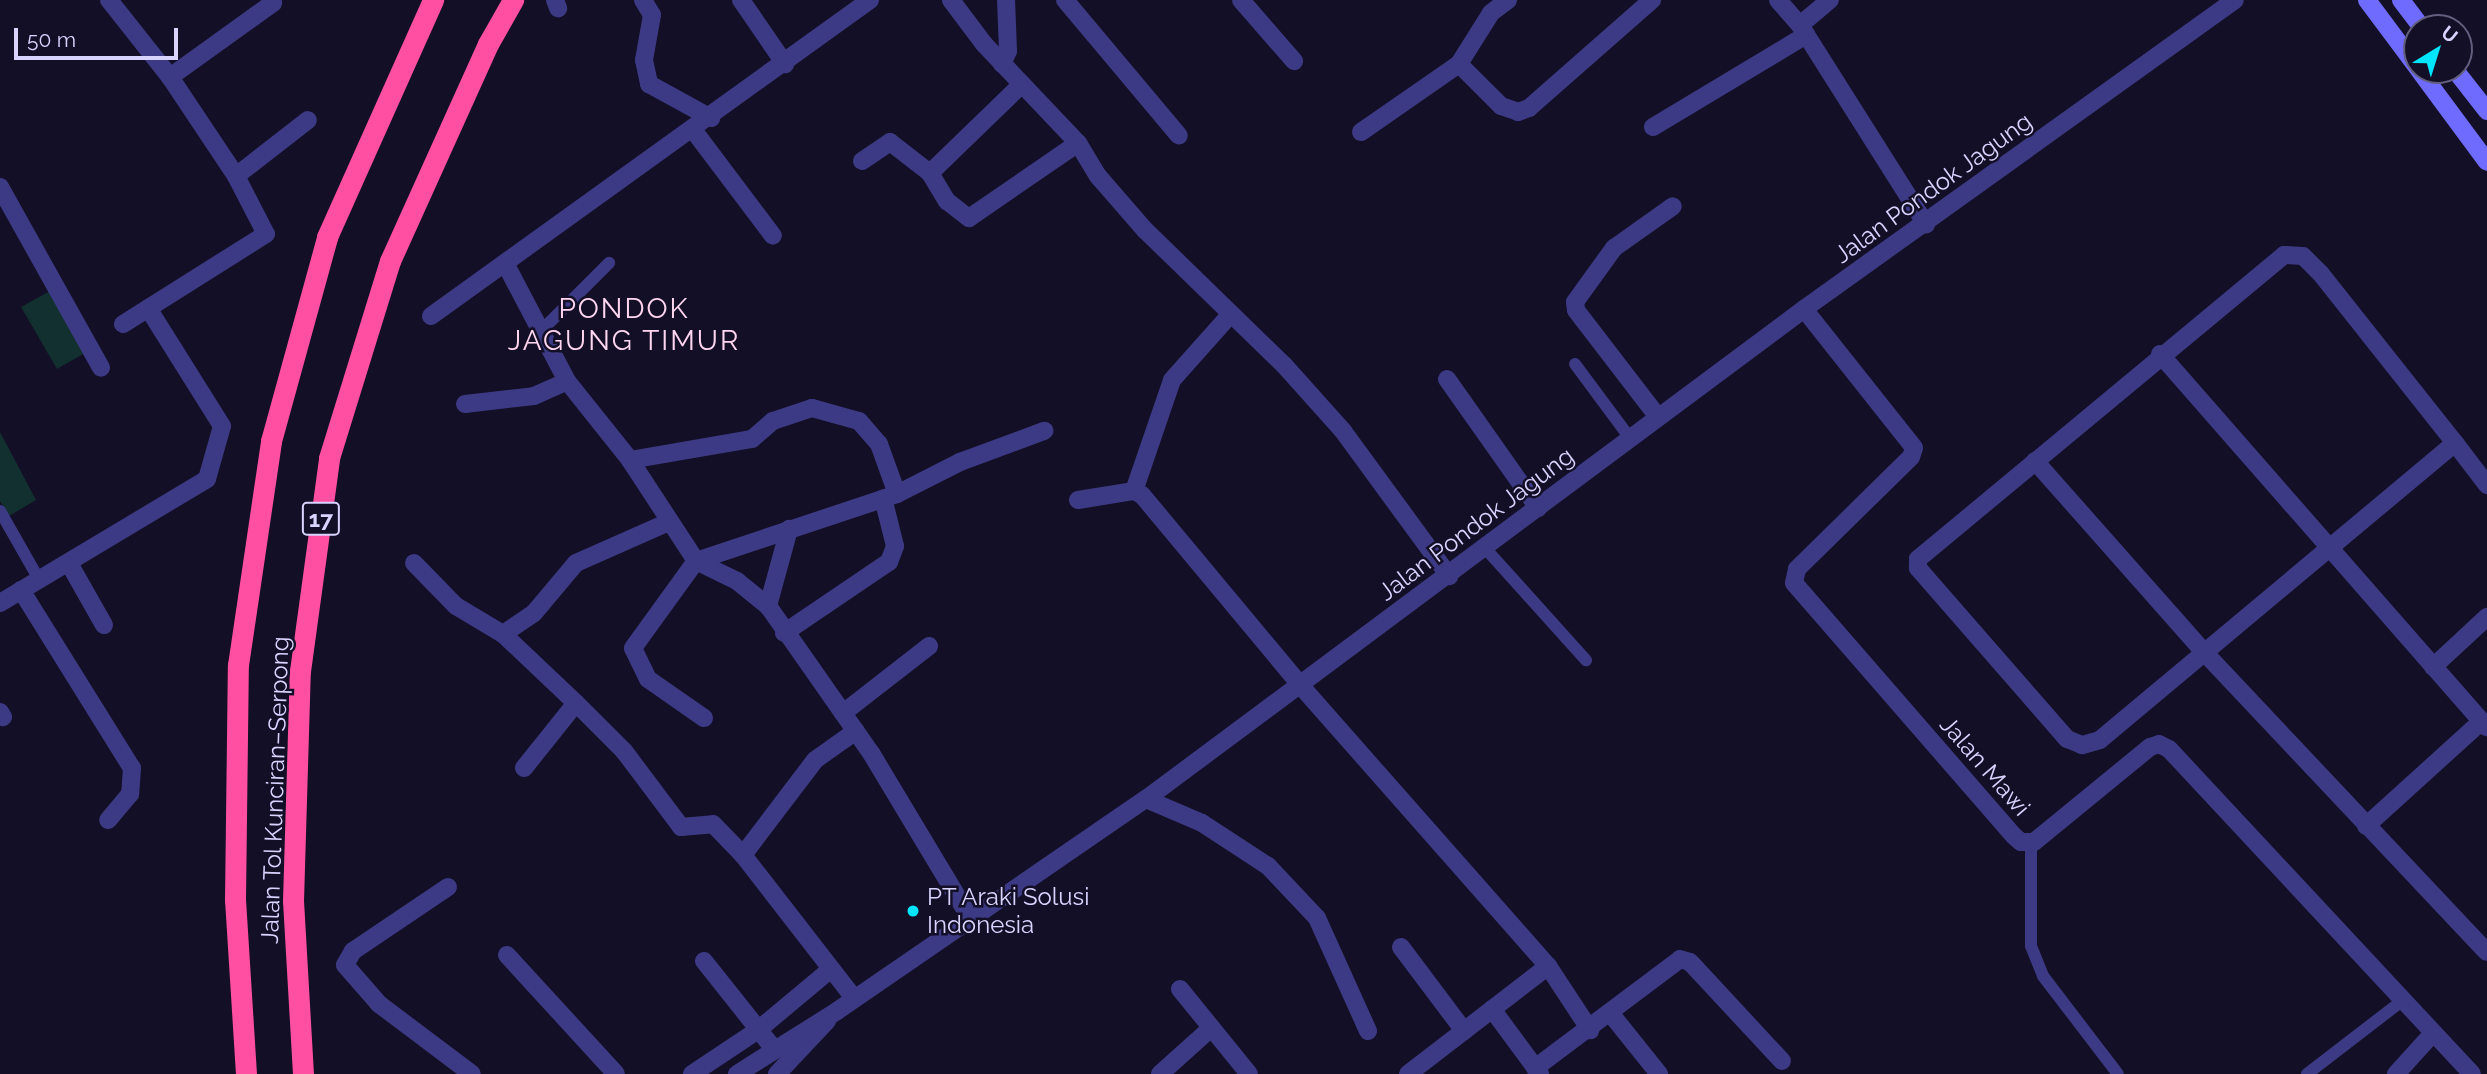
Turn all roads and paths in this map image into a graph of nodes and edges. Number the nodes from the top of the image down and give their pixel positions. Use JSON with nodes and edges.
{"nodes":[{"id":1,"x":109,"y":0,"type":"edge"},
{"id":2,"x":433,"y":0,"type":"edge"},
{"id":3,"x":513,"y":0,"type":"edge"},
{"id":4,"x":643,"y":0,"type":"edge"},
{"id":5,"x":741,"y":0,"type":"edge"},
{"id":6,"x":870,"y":0,"type":"edge"},
{"id":7,"x":951,"y":0,"type":"edge"},
{"id":8,"x":1006,"y":0,"type":"edge"},
{"id":9,"x":1065,"y":0,"type":"edge"},
{"id":10,"x":1241,"y":0,"type":"edge"},
{"id":11,"x":1508,"y":0,"type":"edge"},
{"id":12,"x":1652,"y":0,"type":"edge"},
{"id":13,"x":1778,"y":0,"type":"edge"},
{"id":14,"x":1830,"y":0,"type":"edge"},
{"id":15,"x":2235,"y":0,"type":"edge"},
{"id":16,"x":2367,"y":0,"type":"edge"},
{"id":17,"x":273,"y":3,"type":"dead end"},
{"id":18,"x":1803,"y":30,"type":"junction"},
{"id":19,"x":2403,"y":49,"type":"edge"},
{"id":20,"x":1294,"y":61,"type":"dead end"},
{"id":21,"x":785,"y":64,"type":"junction"},
{"id":22,"x":1002,"y":64,"type":"junction"},
{"id":23,"x":1459,"y":64,"type":"junction"},
{"id":24,"x":170,"y":77,"type":"junction"},
{"id":25,"x":1021,"y":84,"type":"junction"},
{"id":26,"x":2429,"y":84,"type":"edge"},
{"id":27,"x":2466,"y":84,"type":"edge"},
{"id":28,"x":2487,"y":111,"type":"edge"},
{"id":29,"x":711,"y":118,"type":"junction"},
{"id":30,"x":308,"y":120,"type":"dead end"},
{"id":31,"x":1653,"y":127,"type":"dead end"},
{"id":32,"x":694,"y":131,"type":"junction"},
{"id":33,"x":1361,"y":132,"type":"dead end"},
{"id":34,"x":1179,"y":136,"type":"dead end"},
{"id":35,"x":1078,"y":143,"type":"junction"},
{"id":36,"x":862,"y":161,"type":"dead end"},
{"id":37,"x":2487,"y":162,"type":"edge"},
{"id":38,"x":930,"y":173,"type":"junction"},
{"id":39,"x":236,"y":176,"type":"junction"},
{"id":40,"x":0,"y":187,"type":"edge"},
{"id":41,"x":1673,"y":206,"type":"dead end"},
{"id":42,"x":1926,"y":224,"type":"junction"},
{"id":43,"x":773,"y":236,"type":"dead end"},
{"id":44,"x":505,"y":263,"type":"junction"},
{"id":45,"x":609,"y":263,"type":"dead end"},
{"id":46,"x":148,"y":308,"type":"junction"},
{"id":47,"x":1804,"y":309,"type":"junction"},
{"id":48,"x":1230,"y":315,"type":"junction"},
{"id":49,"x":430,"y":316,"type":"dead end"},
{"id":50,"x":123,"y":324,"type":"dead end"},
{"id":51,"x":542,"y":330,"type":"junction"},
{"id":52,"x":2160,"y":355,"type":"junction"},
{"id":53,"x":1575,"y":364,"type":"dead end"},
{"id":54,"x":101,"y":368,"type":"dead end"},
{"id":55,"x":1447,"y":379,"type":"dead end"},
{"id":56,"x":567,"y":381,"type":"junction"},
{"id":57,"x":465,"y":404,"type":"dead end"},
{"id":58,"x":1658,"y":417,"type":"junction"},
{"id":59,"x":1044,"y":431,"type":"dead end"},
{"id":60,"x":1630,"y":438,"type":"junction"},
{"id":61,"x":2455,"y":443,"type":"junction"},
{"id":62,"x":631,"y":460,"type":"junction"},
{"id":63,"x":2035,"y":461,"type":"junction"},
{"id":64,"x":2487,"y":485,"type":"edge"},
{"id":65,"x":1134,"y":491,"type":"junction"},
{"id":66,"x":890,"y":496,"type":"junction"},
{"id":67,"x":1078,"y":500,"type":"dead end"},
{"id":68,"x":1538,"y":508,"type":"junction"},
{"id":69,"x":0,"y":511,"type":"edge"},
{"id":70,"x":669,"y":522,"type":"junction"},
{"id":71,"x":789,"y":529,"type":"junction"},
{"id":72,"x":1486,"y":548,"type":"junction"},
{"id":73,"x":2327,"y":550,"type":"junction"},
{"id":74,"x":696,"y":561,"type":"junction"},
{"id":75,"x":414,"y":563,"type":"dead end"},
{"id":76,"x":70,"y":565,"type":"junction"},
{"id":77,"x":1448,"y":576,"type":"junction"},
{"id":78,"x":40,"y":581,"type":"junction"},
{"id":79,"x":21,"y":590,"type":"junction"},
{"id":80,"x":0,"y":603,"type":"edge"},
{"id":81,"x":768,"y":606,"type":"junction"},
{"id":82,"x":2487,"y":617,"type":"edge"},
{"id":83,"x":104,"y":625,"type":"dead end"},
{"id":84,"x":784,"y":633,"type":"junction"},
{"id":85,"x":503,"y":634,"type":"junction"},
{"id":86,"x":929,"y":646,"type":"dead end"},
{"id":87,"x":2204,"y":652,"type":"junction"},
{"id":88,"x":1586,"y":660,"type":"dead end"},
{"id":89,"x":2434,"y":667,"type":"junction"},
{"id":90,"x":1301,"y":686,"type":"junction"},
{"id":91,"x":576,"y":703,"type":"junction"},
{"id":92,"x":843,"y":713,"type":"junction"},
{"id":93,"x":704,"y":718,"type":"dead end"},
{"id":94,"x":2484,"y":724,"type":"edge"},
{"id":95,"x":856,"y":732,"type":"junction"},
{"id":96,"x":524,"y":768,"type":"dead end"},
{"id":97,"x":1146,"y":799,"type":"junction"},
{"id":98,"x":108,"y":820,"type":"dead end"},
{"id":99,"x":2366,"y":826,"type":"junction"},
{"id":100,"x":2031,"y":843,"type":"junction"},
{"id":101,"x":743,"y":855,"type":"junction"},
{"id":102,"x":449,"y":887,"type":"dead end"},
{"id":103,"x":970,"y":918,"type":"junction"},
{"id":104,"x":1401,"y":947,"type":"dead end"},
{"id":105,"x":2487,"y":953,"type":"edge"},
{"id":106,"x":507,"y":955,"type":"dead end"},
{"id":107,"x":704,"y":961,"type":"dead end"},
{"id":108,"x":1548,"y":966,"type":"junction"},
{"id":109,"x":831,"y":969,"type":"junction"},
{"id":110,"x":1180,"y":989,"type":"dead end"},
{"id":111,"x":854,"y":998,"type":"junction"},
{"id":112,"x":2403,"y":1000,"type":"junction"},
{"id":113,"x":1493,"y":1009,"type":"junction"},
{"id":114,"x":837,"y":1011,"type":"junction"},
{"id":115,"x":1611,"y":1014,"type":"junction"},
{"id":116,"x":1211,"y":1028,"type":"junction"},
{"id":117,"x":758,"y":1030,"type":"junction"},
{"id":118,"x":1590,"y":1030,"type":"junction"},
{"id":119,"x":1368,"y":1031,"type":"dead end"},
{"id":120,"x":1464,"y":1031,"type":"junction"},
{"id":121,"x":2433,"y":1033,"type":"junction"},
{"id":122,"x":768,"y":1053,"type":"junction"},
{"id":123,"x":1782,"y":1061,"type":"dead end"},
{"id":124,"x":1538,"y":1071,"type":"edge"},
{"id":125,"x":246,"y":1074,"type":"edge"},
{"id":126,"x":303,"y":1074,"type":"edge"},
{"id":127,"x":472,"y":1074,"type":"edge"},
{"id":128,"x":616,"y":1074,"type":"edge"},
{"id":129,"x":692,"y":1074,"type":"edge"},
{"id":130,"x":737,"y":1074,"type":"edge"},
{"id":131,"x":774,"y":1074,"type":"edge"},
{"id":132,"x":1160,"y":1074,"type":"edge"},
{"id":133,"x":1249,"y":1074,"type":"edge"},
{"id":134,"x":1408,"y":1074,"type":"edge"},
{"id":135,"x":1659,"y":1074,"type":"edge"},
{"id":136,"x":2118,"y":1074,"type":"edge"},
{"id":137,"x":2307,"y":1074,"type":"edge"},
{"id":138,"x":2396,"y":1074,"type":"edge"},
{"id":139,"x":2472,"y":1074,"type":"edge"}],
"edges":[{"from":1,"to":24,"type":"street"},
{"from":2,"to":125,"type":"highway","name":"Jalan Tol Kunciran–Serpong"},
{"from":3,"to":126,"type":"highway","name":"Jalan Tol Kunciran–Serpong","number":"17"},
{"from":4,"to":29,"type":"street"},
{"from":5,"to":21,"type":"street"},
{"from":6,"to":21,"type":"street"},
{"from":7,"to":22,"type":"street"},
{"from":8,"to":22,"type":"street"},
{"from":9,"to":34,"type":"street"},
{"from":10,"to":20,"type":"street"},
{"from":11,"to":23,"type":"street"},
{"from":12,"to":23,"type":"street"},
{"from":13,"to":18,"type":"street"},
{"from":14,"to":18,"type":"street"},
{"from":15,"to":42,"type":"street","name":"Jalan Pondok Jagung"},
{"from":16,"to":19,"type":"main road"},
{"from":17,"to":24,"type":"street"},
{"from":18,"to":31,"type":"street"},
{"from":18,"to":42,"type":"street"},
{"from":21,"to":29,"type":"street"},
{"from":22,"to":25,"type":"street"},
{"from":23,"to":33,"type":"street"},
{"from":24,"to":39,"type":"street"},
{"from":25,"to":35,"type":"street"},
{"from":25,"to":38,"type":"street"},
{"from":26,"to":37,"type":"main road"},
{"from":27,"to":28,"type":"main road"},
{"from":29,"to":32,"type":"street"},
{"from":30,"to":39,"type":"street"},
{"from":32,"to":43,"type":"street"},
{"from":32,"to":44,"type":"street"},
{"from":35,"to":38,"type":"street"},
{"from":35,"to":48,"type":"street"},
{"from":36,"to":38,"type":"street"},
{"from":39,"to":46,"type":"street"},
{"from":40,"to":54,"type":"street"},
{"from":41,"to":58,"type":"street"},
{"from":42,"to":47,"type":"street","name":"Jalan Pondok Jagung"},
{"from":44,"to":49,"type":"street"},
{"from":44,"to":51,"type":"street"},
{"from":45,"to":51,"type":"lane"},
{"from":46,"to":50,"type":"street"},
{"from":46,"to":76,"type":"street"},
{"from":47,"to":58,"type":"street","name":"Jalan Pondok Jagung"},
{"from":47,"to":100,"type":"street","name":"Jalan Mawi"},
{"from":48,"to":65,"type":"street"},
{"from":48,"to":77,"type":"street"},
{"from":51,"to":56,"type":"street"},
{"from":52,"to":61,"type":"street"},
{"from":52,"to":63,"type":"street"},
{"from":52,"to":73,"type":"street"},
{"from":53,"to":60,"type":"lane"},
{"from":55,"to":68,"type":"street"},
{"from":56,"to":57,"type":"street"},
{"from":56,"to":62,"type":"street"},
{"from":58,"to":60,"type":"street","name":"Jalan Pondok Jagung"},
{"from":59,"to":66,"type":"street"},
{"from":60,"to":68,"type":"street","name":"Jalan Pondok Jagung"},
{"from":61,"to":64,"type":"street"},
{"from":61,"to":73,"type":"street"},
{"from":62,"to":66,"type":"street"},
{"from":62,"to":70,"type":"street"},
{"from":63,"to":87,"type":"street"},
{"from":63,"to":87,"type":"street"},
{"from":65,"to":67,"type":"street"},
{"from":65,"to":90,"type":"street"},
{"from":66,"to":71,"type":"street"},
{"from":66,"to":84,"type":"street"},
{"from":68,"to":72,"type":"street","name":"Jalan Pondok Jagung"},
{"from":69,"to":78,"type":"lane"},
{"from":70,"to":74,"type":"street"},
{"from":70,"to":85,"type":"street"},
{"from":71,"to":74,"type":"street"},
{"from":71,"to":81,"type":"street"},
{"from":72,"to":77,"type":"street","name":"Jalan Pondok Jagung"},
{"from":72,"to":88,"type":"lane"},
{"from":73,"to":87,"type":"street"},
{"from":73,"to":89,"type":"street"},
{"from":74,"to":81,"type":"street"},
{"from":74,"to":93,"type":"street"},
{"from":75,"to":85,"type":"street"},
{"from":76,"to":78,"type":"street"},
{"from":76,"to":83,"type":"street"},
{"from":77,"to":90,"type":"street","name":"Jalan Pondok Jagung"},
{"from":78,"to":79,"type":"street"},
{"from":79,"to":80,"type":"street"},
{"from":79,"to":98,"type":"street"},
{"from":81,"to":84,"type":"street"},
{"from":82,"to":89,"type":"street"},
{"from":84,"to":92,"type":"street"},
{"from":85,"to":91,"type":"street"},
{"from":86,"to":92,"type":"street"},
{"from":87,"to":99,"type":"street"},
{"from":89,"to":94,"type":"street"},
{"from":90,"to":97,"type":"street","name":"Jalan Pondok Jagung"},
{"from":90,"to":108,"type":"street"},
{"from":91,"to":96,"type":"street"},
{"from":91,"to":101,"type":"street"},
{"from":92,"to":95,"type":"street"},
{"from":94,"to":99,"type":"street"},
{"from":95,"to":101,"type":"street"},
{"from":95,"to":103,"type":"street"},
{"from":97,"to":103,"type":"street","name":"Jalan Pondok Jagung"},
{"from":97,"to":119,"type":"street"},
{"from":99,"to":105,"type":"street"},
{"from":100,"to":112,"type":"street","name":"Jalan Mawi"},
{"from":100,"to":136,"type":"lane"},
{"from":101,"to":109,"type":"street"},
{"from":102,"to":127,"type":"street"},
{"from":103,"to":111,"type":"street","name":"Jalan Pondok Jagung"},
{"from":104,"to":120,"type":"street"},
{"from":106,"to":128,"type":"street"},
{"from":107,"to":117,"type":"street"},
{"from":108,"to":113,"type":"street"},
{"from":108,"to":118,"type":"street"},
{"from":109,"to":111,"type":"street"},
{"from":109,"to":117,"type":"street"},
{"from":110,"to":116,"type":"street"},
{"from":111,"to":114,"type":"street","name":"Jalan Pondok Jagung"},
{"from":112,"to":121,"type":"street","name":"Jalan Mawi"},
{"from":112,"to":137,"type":"lane"},
{"from":113,"to":120,"type":"street"},
{"from":113,"to":124,"type":"street"},
{"from":114,"to":122,"type":"street","name":"Jalan Pondok Jagung"},
{"from":114,"to":131,"type":"street"},
{"from":115,"to":118,"type":"street"},
{"from":115,"to":123,"type":"street"},
{"from":115,"to":135,"type":"street"},
{"from":116,"to":132,"type":"street"},
{"from":116,"to":133,"type":"street"},
{"from":117,"to":122,"type":"street"},
{"from":117,"to":129,"type":"street"},
{"from":118,"to":124,"type":"street"},
{"from":120,"to":134,"type":"street"},
{"from":121,"to":138,"type":"street"},
{"from":121,"to":139,"type":"street","name":"Jalan Mawi"},
{"from":122,"to":130,"type":"street","name":"Jalan Pondok Jagung"},
{"from":122,"to":131,"type":"lane"}]}
